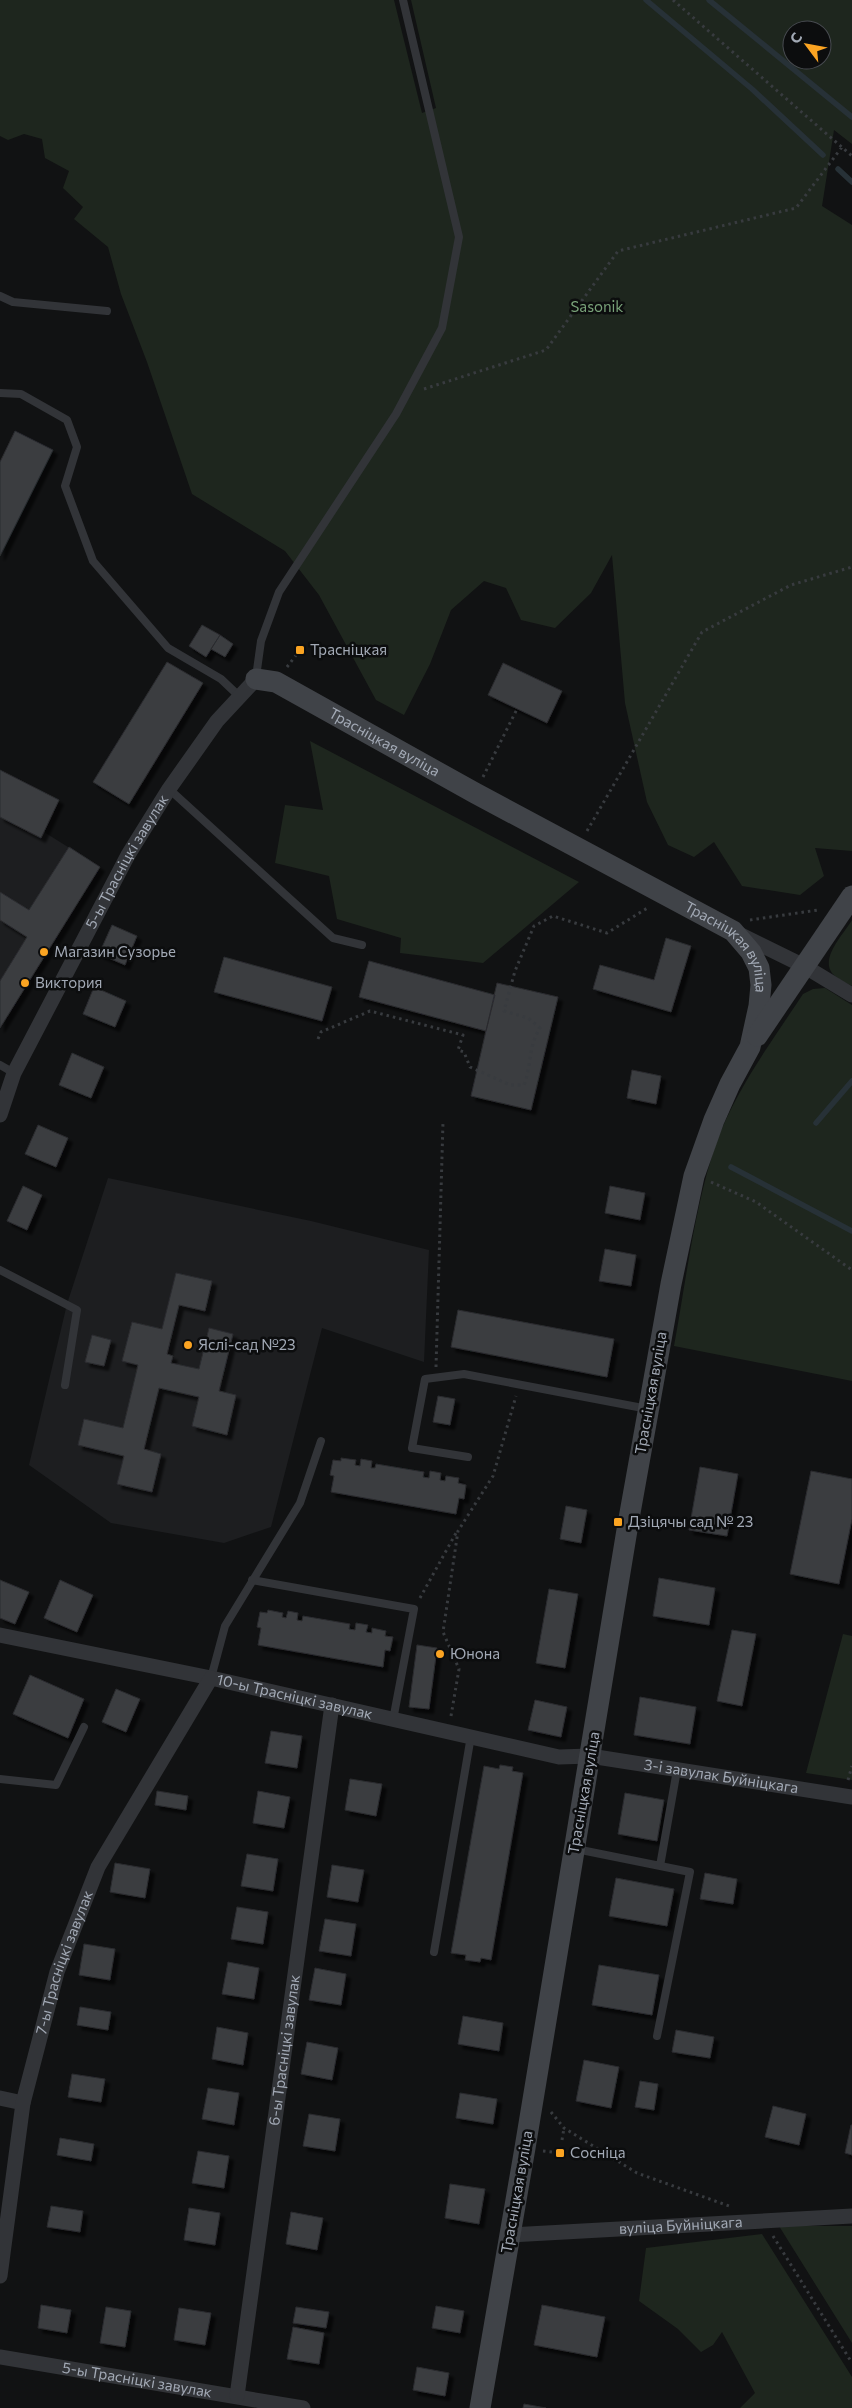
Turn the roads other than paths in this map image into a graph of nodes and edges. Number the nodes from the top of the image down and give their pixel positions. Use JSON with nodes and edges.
{"nodes":[{"id":1,"x":403,"y":0,"type":"edge"},
{"id":2,"x":0,"y":296,"type":"edge"},
{"id":3,"x":107,"y":311,"type":"dead end"},
{"id":4,"x":0,"y":393,"type":"edge"},
{"id":5,"x":256,"y":679,"type":"junction"},
{"id":6,"x":240,"y":696,"type":"junction"},
{"id":7,"x":170,"y":789,"type":"junction"},
{"id":8,"x":849,"y":901,"type":"edge"},
{"id":9,"x":733,"y":931,"type":"junction"},
{"id":10,"x":362,"y":945,"type":"dead end"},
{"id":11,"x":804,"y":966,"type":"junction"},
{"id":12,"x":852,"y":994,"type":"edge"},
{"id":13,"x":750,"y":1047,"type":"junction"},
{"id":14,"x":0,"y":1065,"type":"edge"},
{"id":15,"x":14,"y":1073,"type":"junction"},
{"id":16,"x":0,"y":1115,"type":"edge"},
{"id":17,"x":0,"y":1270,"type":"edge"},
{"id":18,"x":65,"y":1385,"type":"dead end"},
{"id":19,"x":648,"y":1409,"type":"junction"},
{"id":20,"x":321,"y":1440,"type":"dead end"},
{"id":21,"x":468,"y":1457,"type":"dead end"},
{"id":22,"x":252,"y":1580,"type":"junction"},
{"id":23,"x":0,"y":1634,"type":"edge"},
{"id":24,"x":211,"y":1678,"type":"junction"},
{"id":25,"x":332,"y":1706,"type":"junction"},
{"id":26,"x":393,"y":1720,"type":"junction"},
{"id":27,"x":84,"y":1727,"type":"dead end"},
{"id":28,"x":471,"y":1736,"type":"junction"},
{"id":29,"x":590,"y":1756,"type":"junction"},
{"id":30,"x":677,"y":1770,"type":"junction"},
{"id":31,"x":0,"y":1780,"type":"edge"},
{"id":32,"x":852,"y":1797,"type":"edge"},
{"id":33,"x":574,"y":1849,"type":"junction"},
{"id":34,"x":660,"y":1866,"type":"junction"},
{"id":35,"x":434,"y":1952,"type":"dead end"},
{"id":36,"x":657,"y":2036,"type":"dead end"},
{"id":37,"x":0,"y":2098,"type":"edge"},
{"id":38,"x":23,"y":2104,"type":"junction"},
{"id":39,"x":852,"y":2216,"type":"edge"},
{"id":40,"x":510,"y":2235,"type":"junction"},
{"id":41,"x":0,"y":2276,"type":"edge"},
{"id":42,"x":0,"y":2357,"type":"edge"},
{"id":43,"x":236,"y":2402,"type":"edge"},
{"id":44,"x":303,"y":2408,"type":"edge"},
{"id":45,"x":480,"y":2408,"type":"edge"}],
"edges":[{"from":1,"to":5,"type":"lane"},
{"from":2,"to":3,"type":"lane"},
{"from":4,"to":6,"type":"lane"},
{"from":5,"to":6,"type":"street","name":"5-ы Трасніцкі завулак"},
{"from":5,"to":9,"type":"street","name":"Трасніцкая вуліца"},
{"from":6,"to":7,"type":"street","name":"5-ы Трасніцкі завулак"},
{"from":7,"to":10,"type":"lane"},
{"from":7,"to":15,"type":"street","name":"5-ы Трасніцкі завулак"},
{"from":8,"to":11,"type":"street"},
{"from":9,"to":11,"type":"street"},
{"from":9,"to":13,"type":"street","name":"Трасніцкая вуліца"},
{"from":11,"to":12,"type":"street"},
{"from":11,"to":13,"type":"street"},
{"from":13,"to":19,"type":"street","name":"Трасніцкая вуліца"},
{"from":14,"to":15,"type":"lane"},
{"from":15,"to":16,"type":"street","name":"5-ы Трасніцкі завулак"},
{"from":17,"to":18,"type":"lane"},
{"from":19,"to":21,"type":"lane"},
{"from":19,"to":29,"type":"street","name":"Трасніцкая вуліца"},
{"from":20,"to":22,"type":"lane"},
{"from":22,"to":24,"type":"lane"},
{"from":22,"to":26,"type":"lane"},
{"from":23,"to":24,"type":"street","name":"10-ы Трасніцкі завулак"},
{"from":24,"to":25,"type":"street","name":"10-ы Трасніцкі завулак"},
{"from":24,"to":38,"type":"street","name":"7-ы Трасніцкі завулак"},
{"from":25,"to":26,"type":"street","name":"10-ы Трасніцкі завулак"},
{"from":25,"to":43,"type":"street","name":"6-ы Трасніцкі завулак"},
{"from":26,"to":28,"type":"street","name":"10-ы Трасніцкі завулак"},
{"from":27,"to":31,"type":"lane"},
{"from":28,"to":29,"type":"street","name":"10-ы Трасніцкі завулак"},
{"from":28,"to":35,"type":"lane"},
{"from":29,"to":30,"type":"street","name":"3-і завулак Буйніцкага"},
{"from":29,"to":33,"type":"street","name":"Трасніцкая вуліца"},
{"from":30,"to":32,"type":"street","name":"3-і завулак Буйніцкага"},
{"from":30,"to":34,"type":"lane"},
{"from":33,"to":34,"type":"lane"},
{"from":33,"to":40,"type":"street","name":"Трасніцкая вуліца"},
{"from":34,"to":36,"type":"lane"},
{"from":37,"to":38,"type":"street"},
{"from":38,"to":41,"type":"street","name":"7-ы Трасніцкі завулак"},
{"from":39,"to":40,"type":"street","name":"вуліца Буйніцкага"},
{"from":40,"to":45,"type":"street","name":"Трасніцкая вуліца"},
{"from":42,"to":43,"type":"street","name":"5-ы Трасніцкі завулак"},
{"from":43,"to":44,"type":"street","name":"5-ы Трасніцкі завулак"}]}
